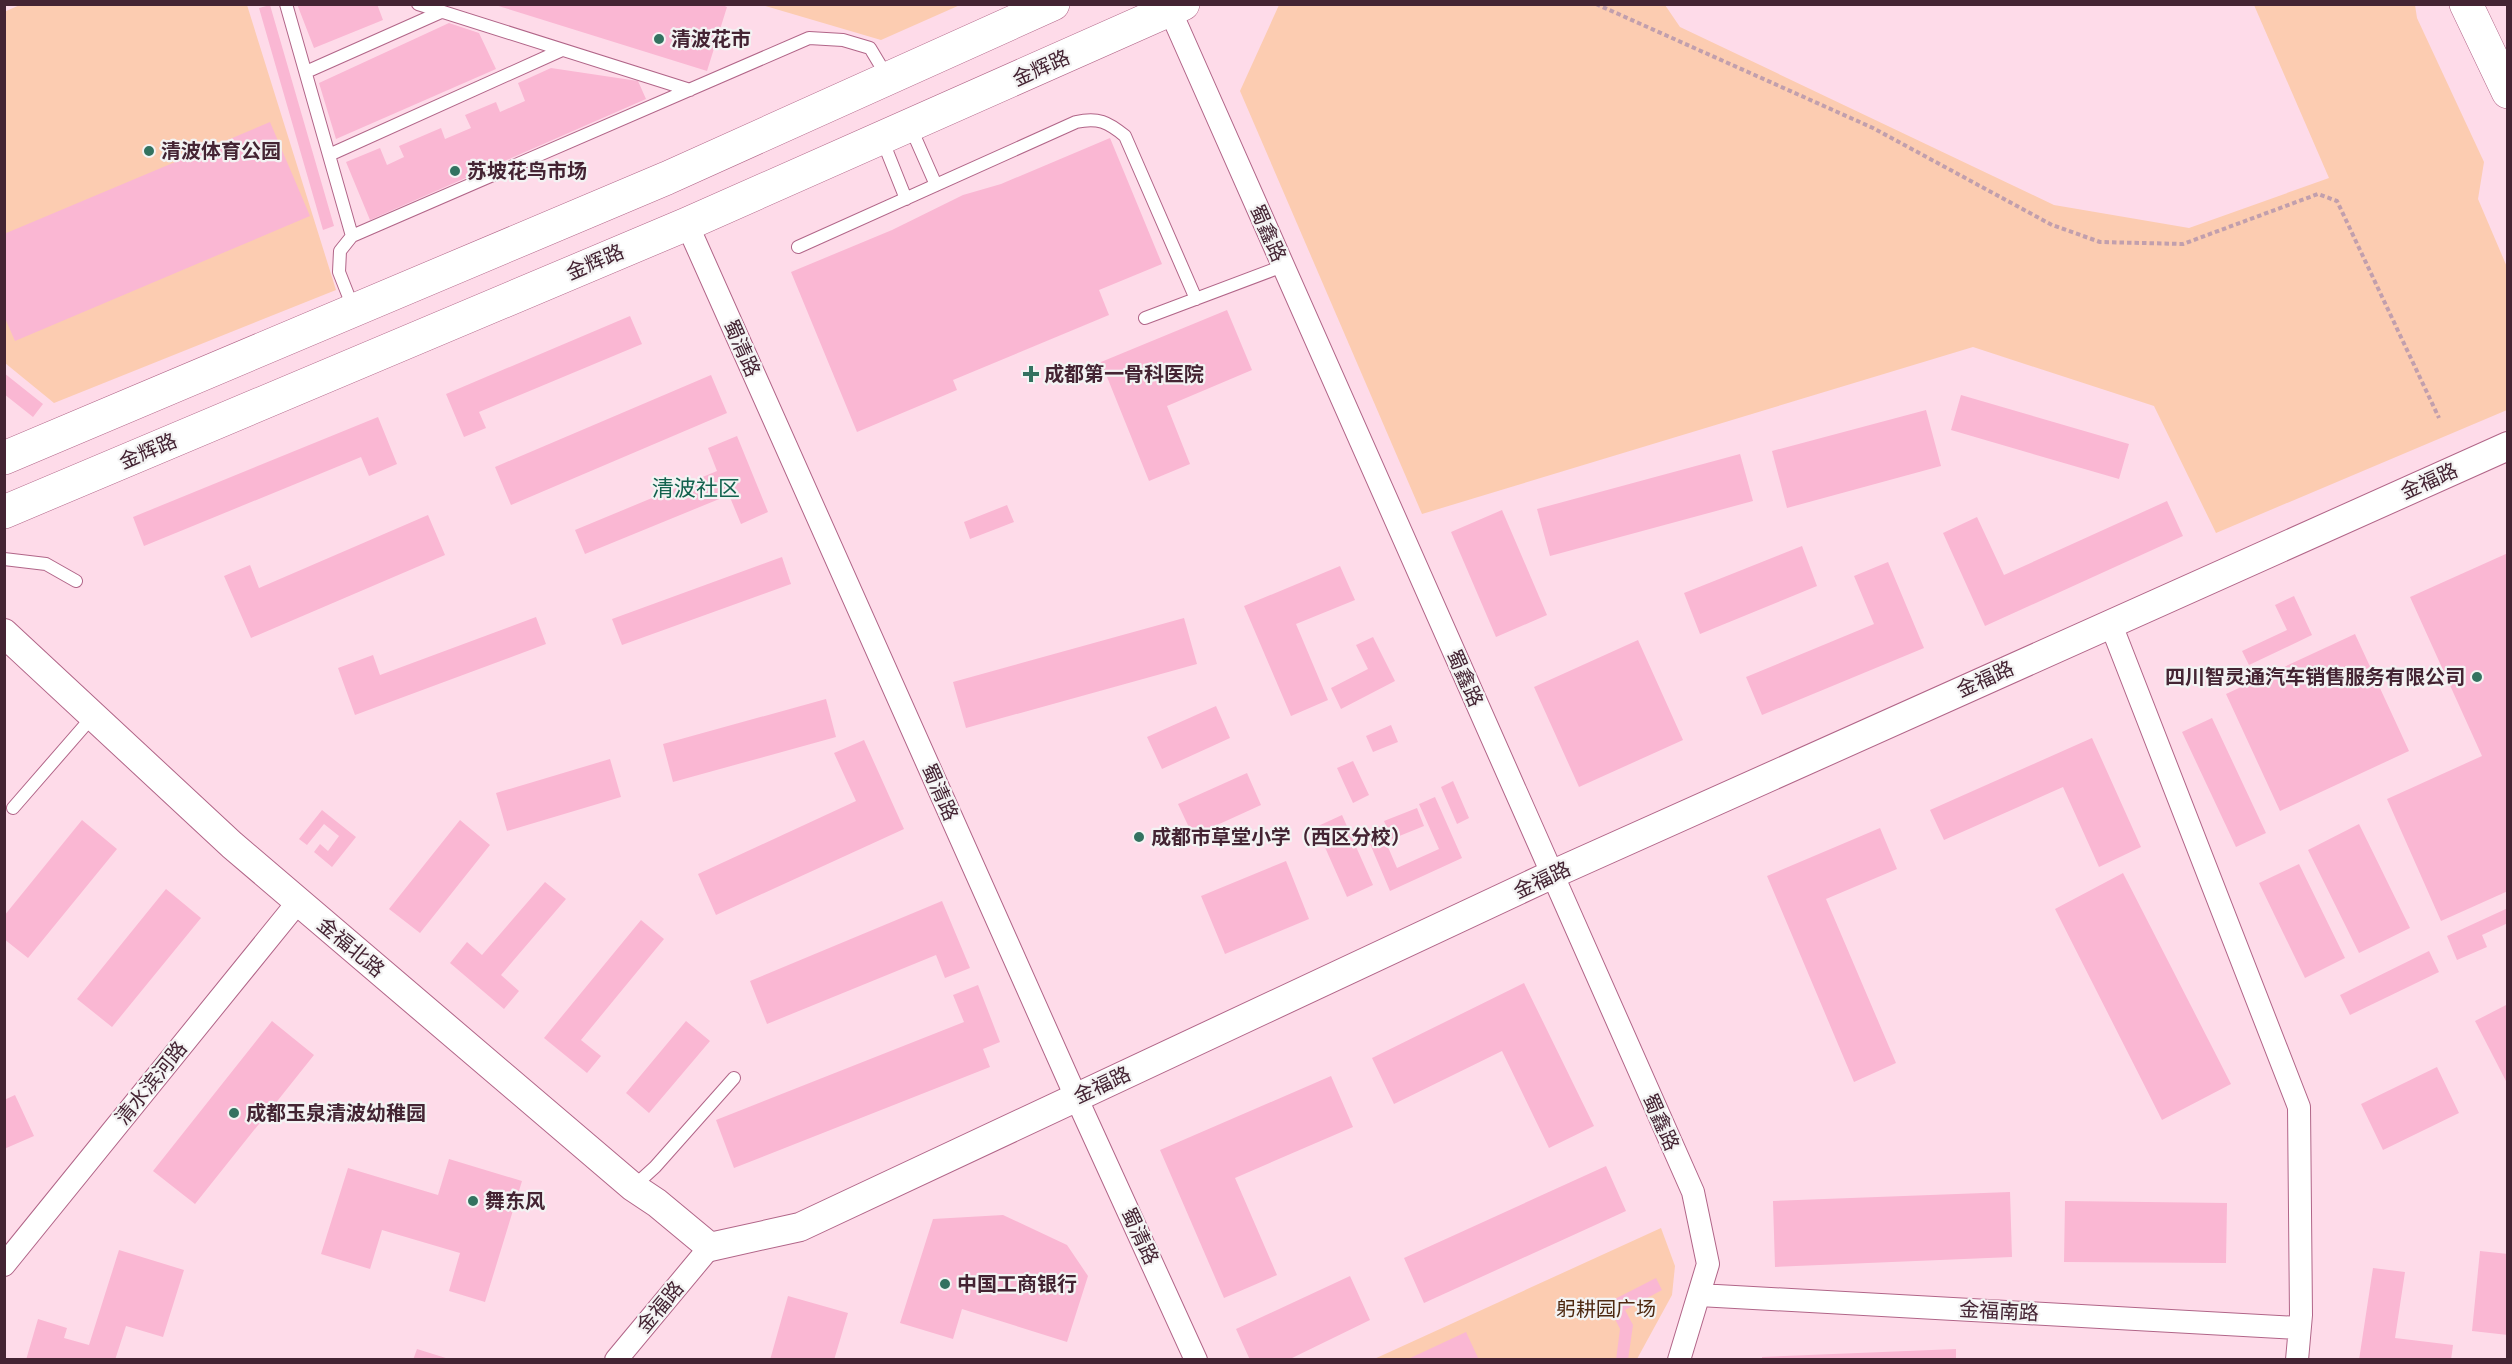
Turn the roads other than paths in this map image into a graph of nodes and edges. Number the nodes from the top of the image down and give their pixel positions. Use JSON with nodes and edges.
{"nodes":[{"id":1,"x":286,"y":4,"type":"edge"},
{"id":2,"x":418,"y":4,"type":"edge"},
{"id":3,"x":1053,"y":4,"type":"edge"},
{"id":4,"x":2466,"y":4,"type":"edge"},
{"id":5,"x":1174,"y":6,"type":"edge"},
{"id":6,"x":441,"y":12,"type":"junction"},
{"id":7,"x":562,"y":50,"type":"junction"},
{"id":8,"x":306,"y":72,"type":"junction"},
{"id":9,"x":888,"y":79,"type":"junction"},
{"id":10,"x":690,"y":90,"type":"junction"},
{"id":11,"x":2508,"y":92,"type":"edge"},
{"id":12,"x":895,"y":132,"type":"junction"},
{"id":13,"x":329,"y":155,"type":"junction"},
{"id":14,"x":936,"y":186,"type":"junction"},
{"id":15,"x":906,"y":199,"type":"junction"},
{"id":16,"x":687,"y":224,"type":"junction"},
{"id":17,"x":352,"y":236,"type":"junction"},
{"id":18,"x":798,"y":247,"type":"dead end"},
{"id":19,"x":1283,"y":266,"type":"junction"},
{"id":20,"x":1196,"y":299,"type":"junction"},
{"id":21,"x":354,"y":310,"type":"junction"},
{"id":22,"x":1145,"y":318,"type":"dead end"},
{"id":23,"x":2508,"y":446,"type":"edge"},
{"id":24,"x":4,"y":458,"type":"edge"},
{"id":25,"x":4,"y":512,"type":"edge"},
{"id":26,"x":4,"y":559,"type":"edge"},
{"id":27,"x":76,"y":581,"type":"dead end"},
{"id":28,"x":2110,"y":622,"type":"junction"},
{"id":29,"x":4,"y":633,"type":"edge"},
{"id":30,"x":93,"y":716,"type":"junction"},
{"id":31,"x":13,"y":808,"type":"dead end"},
{"id":32,"x":1551,"y":875,"type":"junction"},
{"id":33,"x":298,"y":902,"type":"junction"},
{"id":34,"x":734,"y":1078,"type":"dead end"},
{"id":35,"x":1076,"y":1097,"type":"junction"},
{"id":36,"x":633,"y":1186,"type":"junction"},
{"id":37,"x":710,"y":1247,"type":"junction"},
{"id":38,"x":4,"y":1265,"type":"edge"},
{"id":39,"x":1699,"y":1295,"type":"junction"},
{"id":40,"x":2300,"y":1328,"type":"junction"},
{"id":41,"x":616,"y":1359,"type":"edge"},
{"id":42,"x":1196,"y":1359,"type":"edge"},
{"id":43,"x":1679,"y":1359,"type":"edge"},
{"id":44,"x":2297,"y":1359,"type":"edge"}],
"edges":[{"from":1,"to":8,"type":"lane"},
{"from":2,"to":6,"type":"lane"},
{"from":3,"to":9,"type":"main road"},
{"from":4,"to":11,"type":"main road"},
{"from":5,"to":12,"type":"main road","name":"金辉路"},
{"from":5,"to":19,"type":"street","name":"蜀鑫路"},
{"from":6,"to":7,"type":"lane"},
{"from":6,"to":8,"type":"lane"},
{"from":7,"to":10,"type":"lane"},
{"from":7,"to":13,"type":"lane"},
{"from":8,"to":13,"type":"lane"},
{"from":9,"to":10,"type":"lane"},
{"from":9,"to":12,"type":"main road"},
{"from":9,"to":21,"type":"main road"},
{"from":10,"to":17,"type":"lane"},
{"from":12,"to":14,"type":"lane"},
{"from":12,"to":15,"type":"lane"},
{"from":12,"to":16,"type":"main road","name":"金辉路"},
{"from":13,"to":17,"type":"lane"},
{"from":14,"to":15,"type":"lane"},
{"from":14,"to":20,"type":"lane"},
{"from":15,"to":18,"type":"lane"},
{"from":16,"to":25,"type":"main road","name":"金辉路"},
{"from":16,"to":35,"type":"street","name":"蜀清路"},
{"from":17,"to":21,"type":"lane"},
{"from":19,"to":20,"type":"lane"},
{"from":19,"to":32,"type":"street","name":"蜀鑫路"},
{"from":20,"to":22,"type":"lane"},
{"from":21,"to":24,"type":"main road"},
{"from":23,"to":28,"type":"street","name":"金福路"},
{"from":26,"to":27,"type":"lane"},
{"from":28,"to":32,"type":"street","name":"金福路"},
{"from":28,"to":40,"type":"street"},
{"from":29,"to":30,"type":"street","name":"金福北路"},
{"from":30,"to":31,"type":"lane"},
{"from":30,"to":33,"type":"street","name":"金福北路"},
{"from":32,"to":35,"type":"street","name":"金福路"},
{"from":32,"to":39,"type":"street","name":"蜀鑫路"},
{"from":33,"to":36,"type":"street","name":"金福北路"},
{"from":33,"to":38,"type":"street","name":"清水滨河路"},
{"from":34,"to":36,"type":"lane"},
{"from":35,"to":37,"type":"street","name":"金福路"},
{"from":35,"to":42,"type":"street","name":"蜀清路"},
{"from":36,"to":37,"type":"street","name":"金福北路"},
{"from":37,"to":41,"type":"street","name":"金福路"},
{"from":39,"to":40,"type":"street","name":"金福南路"},
{"from":39,"to":43,"type":"street","name":"蜀鑫路"},
{"from":40,"to":44,"type":"street"}]}
